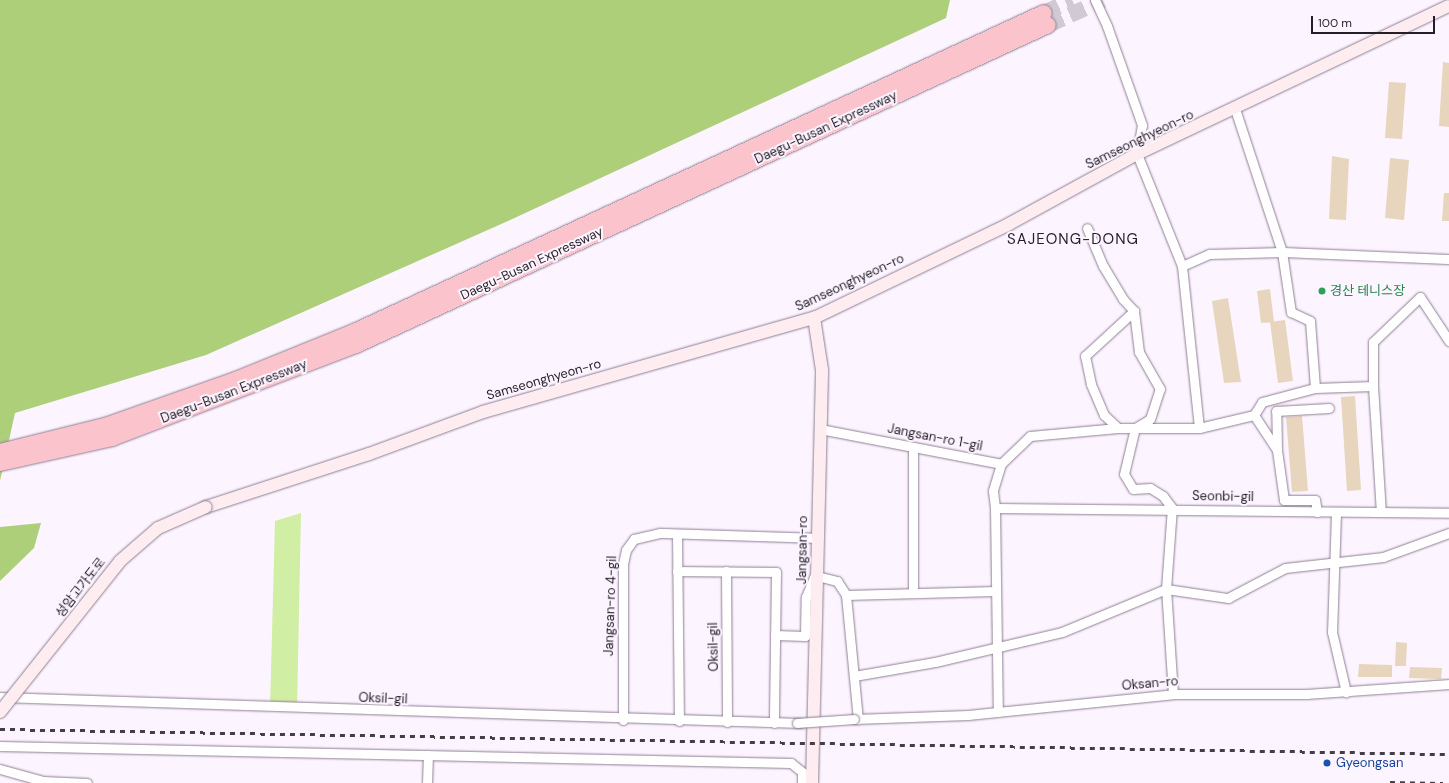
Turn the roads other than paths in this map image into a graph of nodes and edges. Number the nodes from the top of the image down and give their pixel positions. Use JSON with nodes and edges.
{"nodes":[{"id":1,"x":1095,"y":0,"type":"edge"},
{"id":2,"x":1449,"y":6,"type":"edge"},
{"id":3,"x":1046,"y":19,"type":"tunnel mouth"},
{"id":4,"x":1235,"y":109,"type":"junction"},
{"id":5,"x":1137,"y":154,"type":"junction"},
{"id":6,"x":1086,"y":228,"type":"dead end"},
{"id":7,"x":1282,"y":252,"type":"junction"},
{"id":8,"x":1449,"y":259,"type":"edge"},
{"id":9,"x":1182,"y":266,"type":"junction"},
{"id":10,"x":1134,"y":311,"type":"junction"},
{"id":11,"x":814,"y":318,"type":"junction"},
{"id":12,"x":1449,"y":341,"type":"edge"},
{"id":13,"x":1373,"y":386,"type":"junction"},
{"id":14,"x":1315,"y":388,"type":"junction"},
{"id":15,"x":1329,"y":408,"type":"dead end"},
{"id":16,"x":1254,"y":415,"type":"junction"},
{"id":17,"x":1118,"y":428,"type":"junction"},
{"id":18,"x":1135,"y":428,"type":"junction"},
{"id":19,"x":1199,"y":428,"type":"junction"},
{"id":20,"x":820,"y":429,"type":"junction"},
{"id":21,"x":110,"y":432,"type":"junction"},
{"id":22,"x":913,"y":447,"type":"junction"},
{"id":23,"x":1276,"y":450,"type":"junction"},
{"id":24,"x":0,"y":452,"type":"edge"},
{"id":25,"x":0,"y":463,"type":"edge"},
{"id":26,"x":1001,"y":464,"type":"junction"},
{"id":27,"x":206,"y":507,"type":"joint"},
{"id":28,"x":995,"y":508,"type":"junction"},
{"id":29,"x":1172,"y":508,"type":"junction"},
{"id":30,"x":1317,"y":512,"type":"junction"},
{"id":31,"x":1381,"y":512,"type":"junction"},
{"id":32,"x":1336,"y":513,"type":"junction"},
{"id":33,"x":1449,"y":513,"type":"edge"},
{"id":34,"x":1449,"y":533,"type":"edge"},
{"id":35,"x":676,"y":534,"type":"junction"},
{"id":36,"x":816,"y":538,"type":"junction"},
{"id":37,"x":1334,"y":561,"type":"junction"},
{"id":38,"x":677,"y":571,"type":"junction"},
{"id":39,"x":726,"y":571,"type":"junction"},
{"id":40,"x":817,"y":574,"type":"junction"},
{"id":41,"x":1166,"y":589,"type":"junction"},
{"id":42,"x":996,"y":591,"type":"junction"},
{"id":43,"x":913,"y":592,"type":"junction"},
{"id":44,"x":846,"y":595,"type":"junction"},
{"id":45,"x":775,"y":635,"type":"junction"},
{"id":46,"x":997,"y":649,"type":"junction"},
{"id":47,"x":854,"y":676,"type":"junction"},
{"id":48,"x":1449,"y":684,"type":"edge"},
{"id":49,"x":1346,"y":692,"type":"junction"},
{"id":50,"x":1173,"y":694,"type":"junction"},
{"id":51,"x":0,"y":697,"type":"edge"},
{"id":52,"x":0,"y":712,"type":"edge"},
{"id":53,"x":998,"y":712,"type":"junction"},
{"id":54,"x":856,"y":719,"type":"junction"},
{"id":55,"x":623,"y":720,"type":"junction"},
{"id":56,"x":679,"y":721,"type":"junction"},
{"id":57,"x":727,"y":722,"type":"junction"},
{"id":58,"x":774,"y":723,"type":"junction"},
{"id":59,"x":799,"y":723,"type":"joint"},
{"id":60,"x":0,"y":746,"type":"edge"},
{"id":61,"x":428,"y":755,"type":"junction"},
{"id":62,"x":0,"y":769,"type":"edge"},
{"id":63,"x":87,"y":783,"type":"edge"},
{"id":64,"x":427,"y":783,"type":"edge"},
{"id":65,"x":802,"y":783,"type":"edge"},
{"id":66,"x":812,"y":783,"type":"edge"}],
"edges":[{"from":1,"to":5,"type":"street"},
{"from":2,"to":4,"type":"main road","name":"Samseonghyeon-ro"},
{"from":3,"to":21,"type":"highway","name":"Daegu-Busan Expressway"},
{"from":4,"to":5,"type":"main road","name":"Samseonghyeon-ro"},
{"from":4,"to":7,"type":"street"},
{"from":5,"to":9,"type":"street"},
{"from":5,"to":11,"type":"main road","name":"Samseonghyeon-ro"},
{"from":6,"to":10,"type":"street"},
{"from":7,"to":8,"type":"street"},
{"from":7,"to":9,"type":"street"},
{"from":7,"to":14,"type":"street"},
{"from":9,"to":19,"type":"street"},
{"from":10,"to":17,"type":"street"},
{"from":10,"to":18,"type":"street"},
{"from":11,"to":20,"type":"main road","name":"Jangsan-ro"},
{"from":11,"to":27,"type":"main road","name":"Samseonghyeon-ro"},
{"from":12,"to":13,"type":"street"},
{"from":13,"to":14,"type":"street"},
{"from":13,"to":31,"type":"street"},
{"from":14,"to":16,"type":"street"},
{"from":15,"to":23,"type":"street"},
{"from":16,"to":19,"type":"street"},
{"from":16,"to":23,"type":"street"},
{"from":17,"to":18,"type":"street"},
{"from":17,"to":26,"type":"street"},
{"from":18,"to":19,"type":"street"},
{"from":18,"to":29,"type":"street"},
{"from":20,"to":22,"type":"street","name":"Jangsan-ro 1-gil"},
{"from":20,"to":36,"type":"main road","name":"Jangsan-ro"},
{"from":21,"to":24,"type":"highway","name":"Daegu-Busan Expressway"},
{"from":21,"to":25,"type":"highway","name":"Daegu-Busan Expressway"},
{"from":22,"to":26,"type":"street","name":"Jangsan-ro 1-gil"},
{"from":22,"to":43,"type":"street"},
{"from":23,"to":30,"type":"street"},
{"from":26,"to":28,"type":"street"},
{"from":27,"to":52,"type":"main road","name":"성암고가도로","bridge":true},
{"from":28,"to":29,"type":"street","name":"Seonbi-gil"},
{"from":28,"to":42,"type":"street"},
{"from":29,"to":30,"type":"street","name":"Seonbi-gil"},
{"from":29,"to":41,"type":"street"},
{"from":30,"to":32,"type":"street","name":"Seonbi-gil"},
{"from":31,"to":32,"type":"street","name":"Seonbi-gil"},
{"from":31,"to":33,"type":"street","name":"Seonbi-gil"},
{"from":32,"to":37,"type":"street"},
{"from":34,"to":37,"type":"street"},
{"from":35,"to":36,"type":"street","name":"Jangsan-ro 4-gil"},
{"from":35,"to":38,"type":"street"},
{"from":35,"to":55,"type":"street","name":"Jangsan-ro 4-gil"},
{"from":36,"to":40,"type":"main road","name":"Jangsan-ro"},
{"from":37,"to":41,"type":"street"},
{"from":37,"to":49,"type":"street"},
{"from":38,"to":39,"type":"street"},
{"from":38,"to":56,"type":"street"},
{"from":39,"to":45,"type":"street"},
{"from":39,"to":57,"type":"street","name":"Oksil-gil"},
{"from":40,"to":44,"type":"street"},
{"from":40,"to":45,"type":"street"},
{"from":40,"to":66,"type":"main road","name":"Jangsan-ro"},
{"from":41,"to":46,"type":"street"},
{"from":41,"to":50,"type":"street"},
{"from":42,"to":43,"type":"street"},
{"from":42,"to":46,"type":"street"},
{"from":43,"to":44,"type":"street"},
{"from":44,"to":47,"type":"street"},
{"from":45,"to":58,"type":"street"},
{"from":46,"to":47,"type":"street"},
{"from":46,"to":53,"type":"street"},
{"from":47,"to":54,"type":"street"},
{"from":48,"to":49,"type":"street","name":"Oksan-ro"},
{"from":49,"to":50,"type":"street","name":"Oksan-ro"},
{"from":50,"to":53,"type":"street","name":"Oksan-ro"},
{"from":51,"to":55,"type":"street","name":"Oksil-gil"},
{"from":53,"to":54,"type":"street","name":"Oksan-ro"},
{"from":54,"to":59,"type":"street","name":"Oksan-ro","bridge":true},
{"from":55,"to":56,"type":"street","name":"Oksil-gil"},
{"from":56,"to":57,"type":"street","name":"Oksil-gil"},
{"from":57,"to":58,"type":"street","name":"Oksil-gil"},
{"from":58,"to":59,"type":"street","name":"Oksil-gil"},
{"from":60,"to":61,"type":"street"},
{"from":61,"to":64,"type":"street"},
{"from":61,"to":65,"type":"street"},
{"from":62,"to":63,"type":"street"}]}
